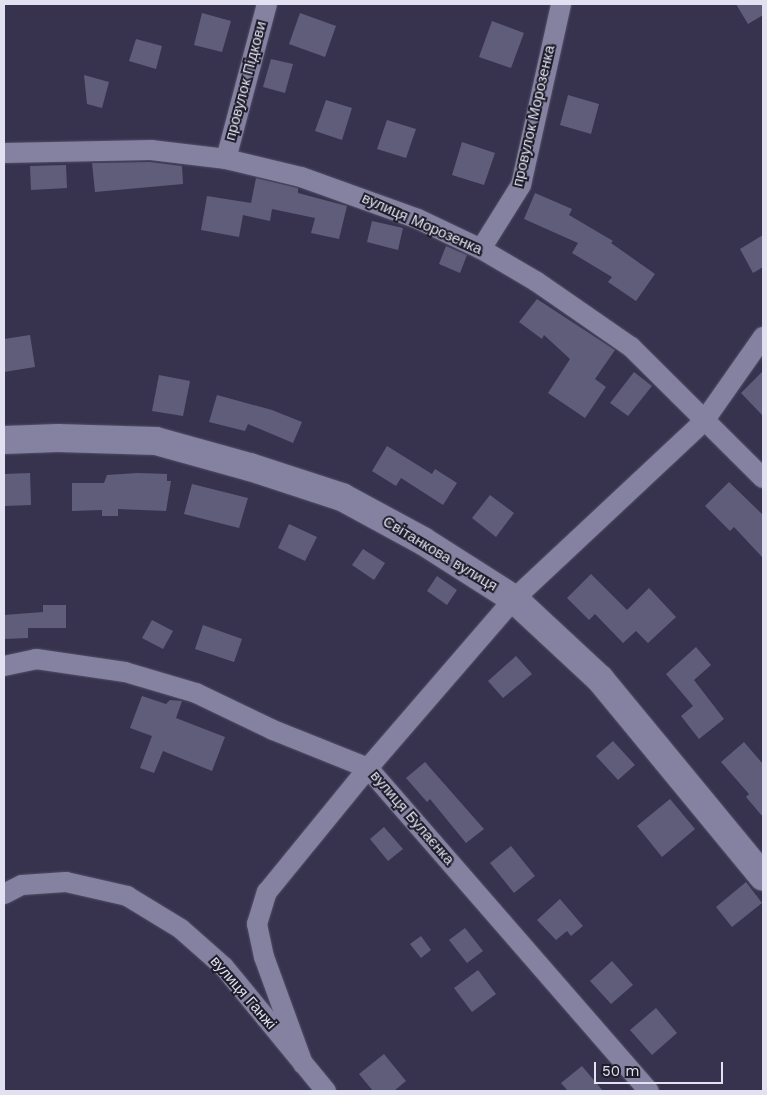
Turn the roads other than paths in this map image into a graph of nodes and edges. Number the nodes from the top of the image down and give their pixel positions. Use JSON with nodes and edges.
{"nodes":[{"id":1,"x":266,"y":4,"type":"edge"},
{"id":2,"x":561,"y":4,"type":"edge"},
{"id":3,"x":4,"y":153,"type":"edge"},
{"id":4,"x":226,"y":159,"type":"junction"},
{"id":5,"x":481,"y":249,"type":"junction"},
{"id":6,"x":763,"y":337,"type":"edge"},
{"id":7,"x":704,"y":421,"type":"junction"},
{"id":8,"x":4,"y":440,"type":"edge"},
{"id":9,"x":763,"y":478,"type":"edge"},
{"id":10,"x":514,"y":599,"type":"junction"},
{"id":11,"x":4,"y":666,"type":"edge"},
{"id":12,"x":368,"y":768,"type":"junction"},
{"id":13,"x":763,"y":877,"type":"edge"},
{"id":14,"x":4,"y":894,"type":"edge"},
{"id":15,"x":303,"y":1064,"type":"junction"},
{"id":16,"x":326,"y":1091,"type":"edge"},
{"id":17,"x":649,"y":1091,"type":"edge"}],
"edges":[{"from":1,"to":4,"type":"street","name":"провулок Підкови"},
{"from":2,"to":5,"type":"street","name":"провулок Морозенка"},
{"from":3,"to":4,"type":"street","name":"вулиця Морозенка"},
{"from":4,"to":5,"type":"street","name":"вулиця Морозенка"},
{"from":5,"to":7,"type":"street","name":"вулиця Морозенка"},
{"from":6,"to":7,"type":"street"},
{"from":7,"to":9,"type":"street","name":"вулиця Морозенка"},
{"from":7,"to":10,"type":"street"},
{"from":8,"to":10,"type":"street","name":"Світанкова вулиця"},
{"from":10,"to":12,"type":"street"},
{"from":10,"to":13,"type":"street","name":"Світанкова вулиця"},
{"from":11,"to":12,"type":"street","name":"вулиця Булаєнка"},
{"from":12,"to":15,"type":"street"},
{"from":12,"to":17,"type":"street","name":"вулиця Булаєнка"},
{"from":14,"to":15,"type":"street","name":"вулиця Ганжі"},
{"from":15,"to":16,"type":"street","name":"вулиця Ганжі"}]}
